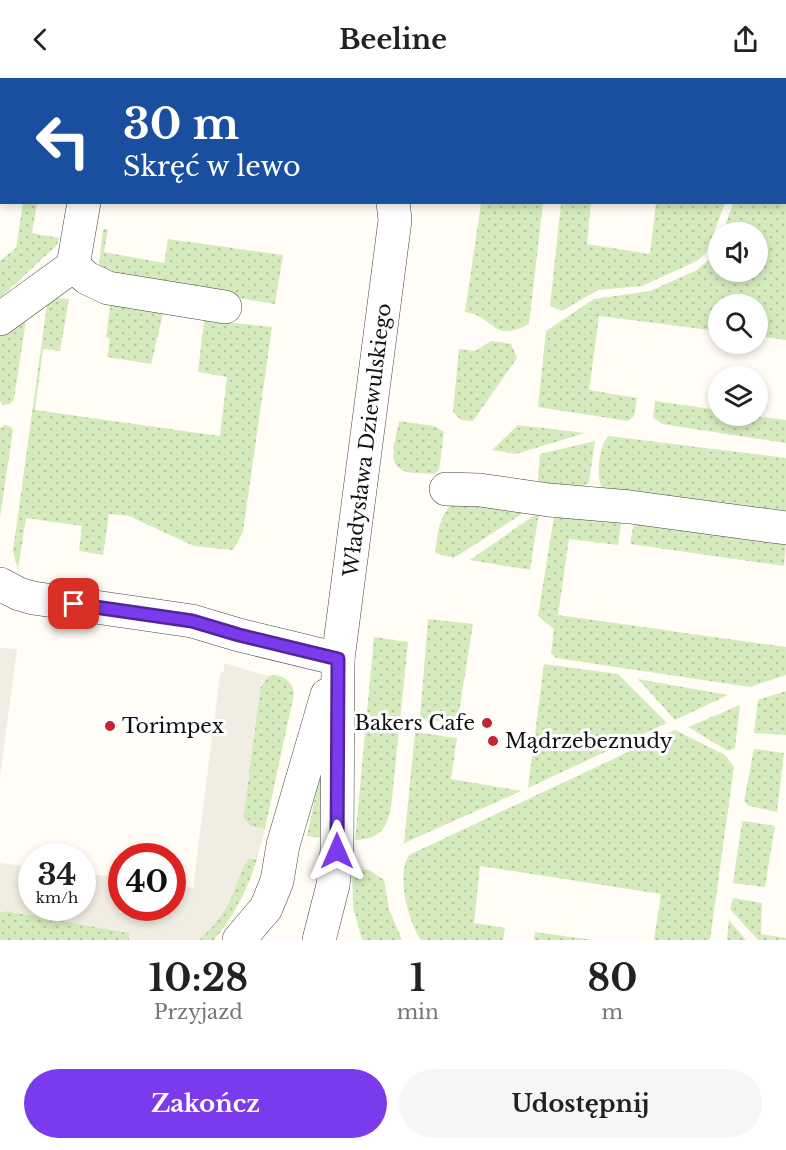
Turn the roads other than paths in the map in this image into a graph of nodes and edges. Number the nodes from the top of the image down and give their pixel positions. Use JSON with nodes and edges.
{"nodes":[{"id":1,"x":84,"y":204,"type":"edge"},
{"id":2,"x":397,"y":208,"type":"edge"},
{"id":3,"x":73,"y":266,"type":"junction"},
{"id":4,"x":225,"y":307,"type":"dead end"},
{"id":5,"x":0,"y":319,"type":"edge"},
{"id":6,"x":446,"y":489,"type":"dead end"},
{"id":7,"x":786,"y":528,"type":"edge"},
{"id":8,"x":0,"y":584,"type":"edge"},
{"id":9,"x":338,"y":659,"type":"junction"},
{"id":10,"x":245,"y":939,"type":"edge"},
{"id":11,"x":319,"y":940,"type":"edge"}],
"edges":[{"from":1,"to":3,"type":"street"},
{"from":2,"to":9,"type":"street","name":"Władysława Dziewulskiego"},
{"from":3,"to":4,"type":"street"},
{"from":3,"to":5,"type":"street"},
{"from":6,"to":7,"type":"street"},
{"from":8,"to":9,"type":"street"},
{"from":9,"to":10,"type":"street","name":"Władysława Dziewulskiego"},
{"from":9,"to":11,"type":"street","name":"Władysława Dziewulskiego"}]}
